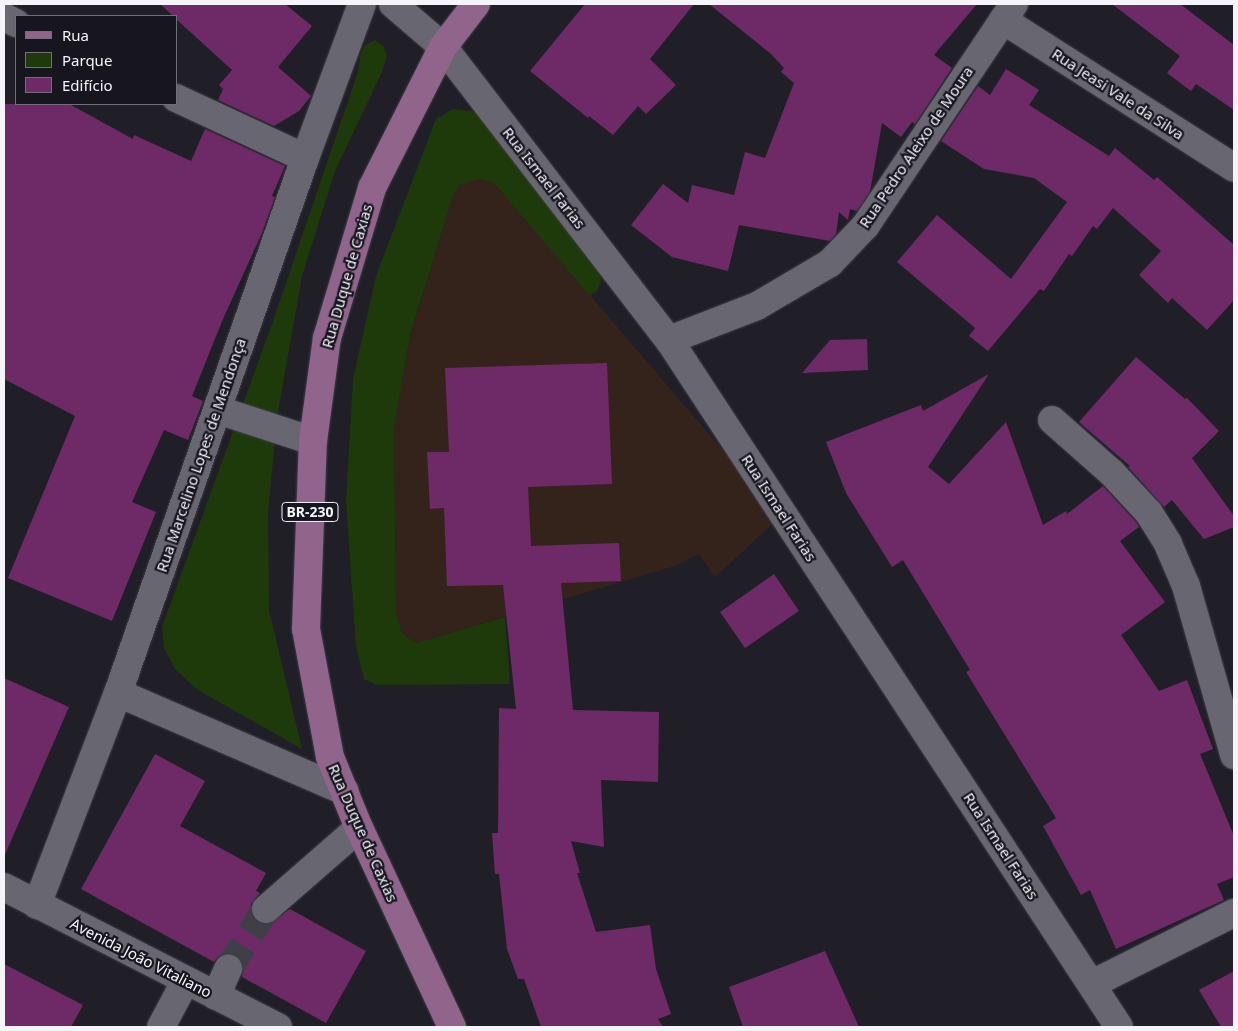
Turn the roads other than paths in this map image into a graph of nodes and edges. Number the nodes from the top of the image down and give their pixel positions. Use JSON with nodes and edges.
{"nodes":[{"id":1,"x":362,"y":4,"type":"edge"},
{"id":2,"x":393,"y":4,"type":"edge"},
{"id":3,"x":476,"y":4,"type":"edge"},
{"id":4,"x":1008,"y":12,"type":"edge"},
{"id":5,"x":443,"y":47,"type":"junction"},
{"id":6,"x":178,"y":99,"type":"edge"},
{"id":7,"x":305,"y":158,"type":"junction"},
{"id":8,"x":1234,"y":168,"type":"edge"},
{"id":9,"x":669,"y":340,"type":"junction"},
{"id":10,"x":218,"y":410,"type":"junction"},
{"id":11,"x":1052,"y":420,"type":"dead end"},
{"id":12,"x":313,"y":441,"type":"junction"},
{"id":13,"x":118,"y":693,"type":"junction"},
{"id":14,"x":1234,"y":755,"type":"edge"},
{"id":15,"x":345,"y":791,"type":"junction"},
{"id":16,"x":358,"y":828,"type":"junction"},
{"id":17,"x":4,"y":888,"type":"edge"},
{"id":18,"x":37,"y":905,"type":"junction"},
{"id":19,"x":266,"y":909,"type":"tunnel mouth"},
{"id":20,"x":1234,"y":913,"type":"edge"},
{"id":21,"x":228,"y":969,"type":"tunnel mouth"},
{"id":22,"x":186,"y":980,"type":"junction"},
{"id":23,"x":1092,"y":984,"type":"junction"},
{"id":24,"x":216,"y":996,"type":"junction"},
{"id":25,"x":161,"y":1027,"type":"edge"},
{"id":26,"x":278,"y":1027,"type":"edge"},
{"id":27,"x":452,"y":1027,"type":"edge"},
{"id":28,"x":1119,"y":1027,"type":"edge"}],
"edges":[{"from":1,"to":7,"type":"street","name":"Rua Marcelino Lopes de Mendonça"},
{"from":2,"to":5,"type":"street","name":"Rua Ismael Farias"},
{"from":3,"to":5,"type":"main road","name":"Rua Duque de Caxias","number":"BR-230"},
{"from":4,"to":8,"type":"street","name":"Rua Jeasi Vale da Silva"},
{"from":4,"to":9,"type":"street","name":"Rua Pedro Aleixo de Moura"},
{"from":5,"to":9,"type":"street","name":"Rua Ismael Farias"},
{"from":5,"to":12,"type":"main road","name":"Rua Duque de Caxias","number":"BR-230"},
{"from":6,"to":7,"type":"street"},
{"from":7,"to":10,"type":"street","name":"Rua Marcelino Lopes de Mendonça"},
{"from":9,"to":23,"type":"street","name":"Rua Ismael Farias"},
{"from":10,"to":12,"type":"street"},
{"from":10,"to":13,"type":"street","name":"Rua Marcelino Lopes de Mendonça"},
{"from":11,"to":14,"type":"street"},
{"from":12,"to":15,"type":"main road","name":"Rua Duque de Caxias","number":"BR-230"},
{"from":13,"to":15,"type":"street"},
{"from":13,"to":18,"type":"street","name":"Rua Marcelino Lopes de Mendonça"},
{"from":15,"to":16,"type":"main road","name":"Rua Duque de Caxias","number":"BR-230"},
{"from":16,"to":19,"type":"street"},
{"from":16,"to":27,"type":"main road","name":"Rua Duque de Caxias","number":"BR-230"},
{"from":17,"to":18,"type":"street","name":"Avenida João Vitaliano"},
{"from":18,"to":22,"type":"street","name":"Avenida João Vitaliano"},
{"from":20,"to":23,"type":"street"},
{"from":21,"to":24,"type":"street"},
{"from":22,"to":24,"type":"street","name":"Avenida João Vitaliano"},
{"from":22,"to":25,"type":"street"},
{"from":23,"to":28,"type":"street","name":"Rua Ismael Farias"},
{"from":24,"to":26,"type":"street","name":"Avenida João Vitaliano"}]}
